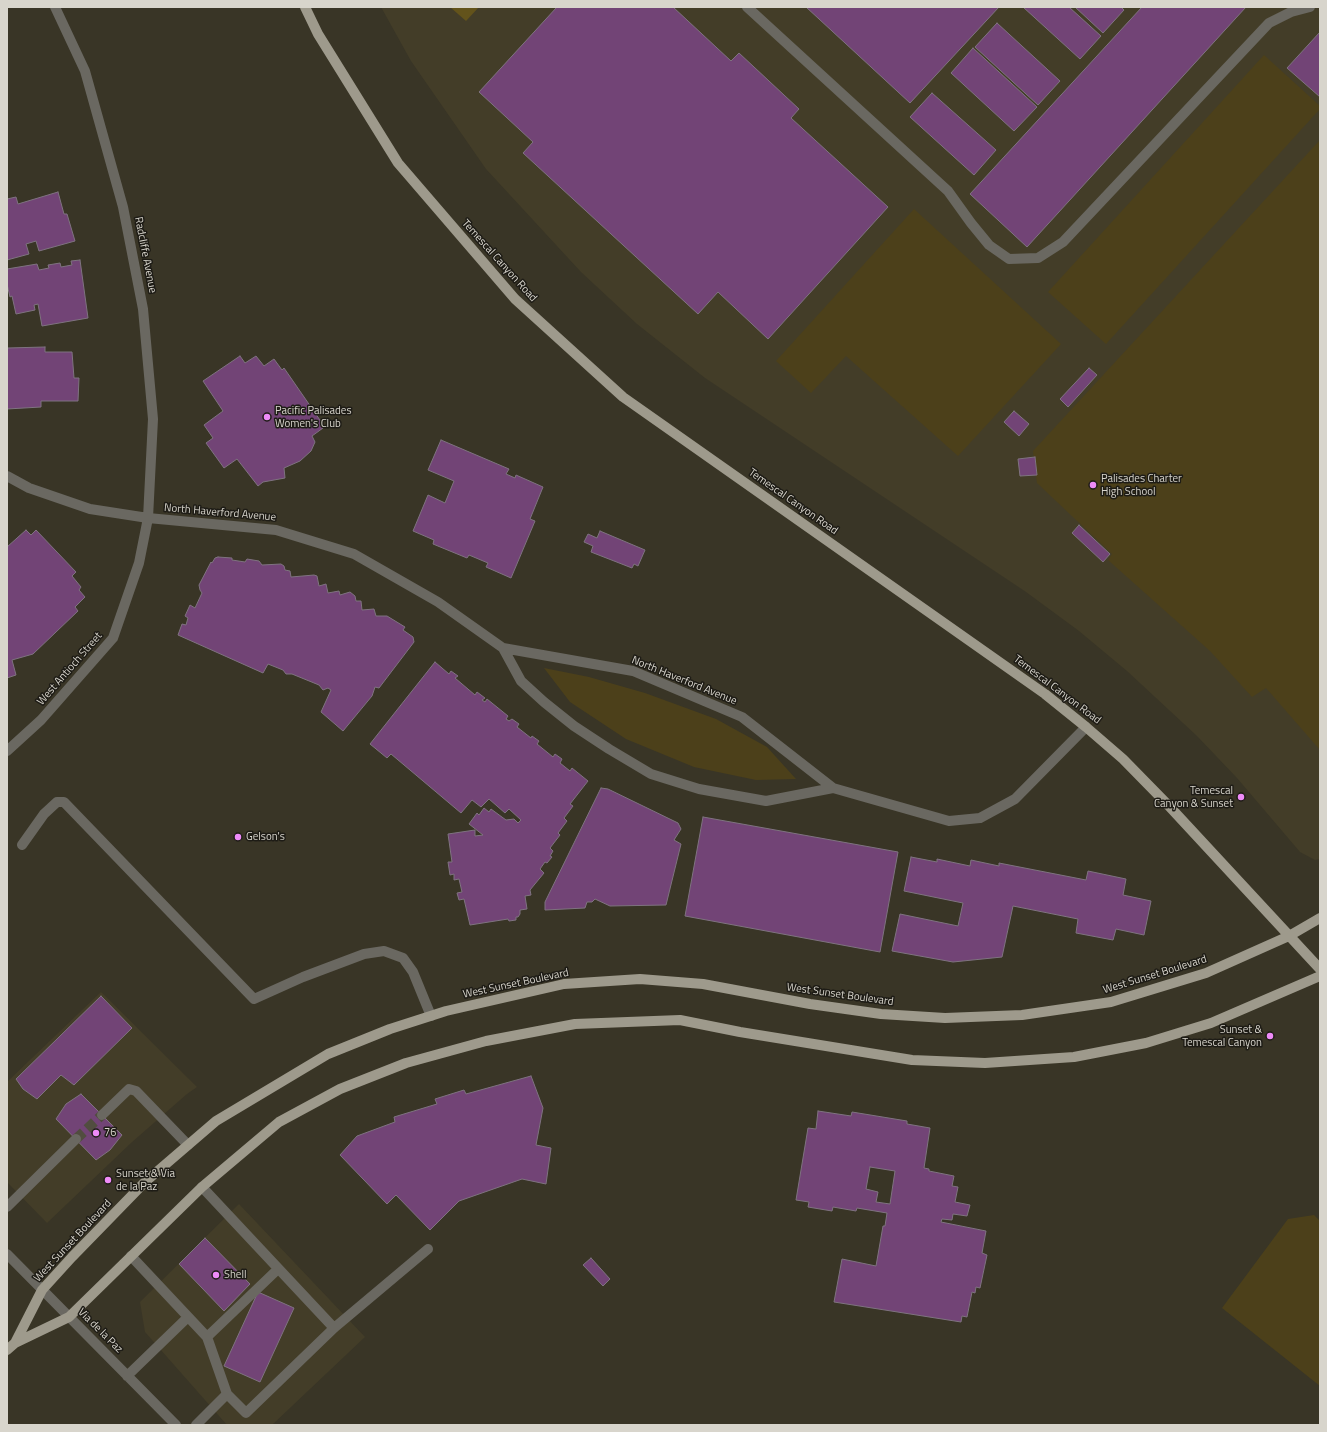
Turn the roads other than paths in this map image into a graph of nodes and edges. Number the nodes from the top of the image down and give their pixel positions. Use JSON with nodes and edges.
{"nodes":[{"id":1,"x":55,"y":7,"type":"edge"},
{"id":2,"x":305,"y":7,"type":"edge"},
{"id":3,"x":747,"y":7,"type":"edge"},
{"id":4,"x":1310,"y":7,"type":"edge"},
{"id":5,"x":7,"y":476,"type":"edge"},
{"id":6,"x":148,"y":518,"type":"junction"},
{"id":7,"x":503,"y":648,"type":"junction"},
{"id":8,"x":1086,"y":726,"type":"junction"},
{"id":9,"x":7,"y":751,"type":"edge"},
{"id":10,"x":833,"y":788,"type":"junction"},
{"id":11,"x":22,"y":844,"type":"dead end"},
{"id":12,"x":1320,"y":918,"type":"edge"},
{"id":13,"x":1289,"y":936,"type":"junction"},
{"id":14,"x":1320,"y":969,"type":"edge"},
{"id":15,"x":1320,"y":976,"type":"edge"},
{"id":16,"x":431,"y":1016,"type":"junction"},
{"id":17,"x":102,"y":1115,"type":"tunnel mouth"},
{"id":18,"x":76,"y":1140,"type":"tunnel mouth"},
{"id":19,"x":188,"y":1146,"type":"junction"},
{"id":20,"x":202,"y":1187,"type":"junction"},
{"id":21,"x":7,"y":1207,"type":"edge"},
{"id":22,"x":428,"y":1249,"type":"dead end"},
{"id":23,"x":7,"y":1254,"type":"edge"},
{"id":24,"x":131,"y":1256,"type":"junction"},
{"id":25,"x":278,"y":1269,"type":"junction"},
{"id":26,"x":42,"y":1290,"type":"junction"},
{"id":27,"x":69,"y":1317,"type":"junction"},
{"id":28,"x":188,"y":1317,"type":"junction"},
{"id":29,"x":334,"y":1328,"type":"junction"},
{"id":30,"x":207,"y":1337,"type":"junction"},
{"id":31,"x":15,"y":1343,"type":"junction"},
{"id":32,"x":7,"y":1350,"type":"edge"},
{"id":33,"x":127,"y":1376,"type":"junction"},
{"id":34,"x":227,"y":1394,"type":"junction"},
{"id":35,"x":176,"y":1425,"type":"edge"},
{"id":36,"x":196,"y":1425,"type":"edge"}],
"edges":[{"from":1,"to":6,"type":"street","name":"Radcliffe Avenue"},
{"from":2,"to":8,"type":"main road","name":"Temescal Canyon Road"},
{"from":3,"to":4,"type":"street"},
{"from":5,"to":6,"type":"street","name":"North Haverford Avenue"},
{"from":6,"to":7,"type":"street","name":"North Haverford Avenue"},
{"from":6,"to":9,"type":"street","name":"West Antioch Street"},
{"from":7,"to":10,"type":"street","name":"North Haverford Avenue"},
{"from":7,"to":10,"type":"street","name":"North Haverford Avenue"},
{"from":8,"to":10,"type":"street","name":"North Haverford Avenue"},
{"from":8,"to":13,"type":"main road","name":"Temescal Canyon Road"},
{"from":11,"to":16,"type":"street"},
{"from":12,"to":13,"type":"main road","name":"West Sunset Boulevard"},
{"from":13,"to":14,"type":"main road","name":"Temescal Canyon Road"},
{"from":13,"to":16,"type":"main road","name":"West Sunset Boulevard"},
{"from":15,"to":20,"type":"main road","name":"West Sunset Boulevard"},
{"from":16,"to":19,"type":"main road","name":"West Sunset Boulevard"},
{"from":17,"to":19,"type":"street"},
{"from":18,"to":21,"type":"street"},
{"from":19,"to":26,"type":"main road","name":"West Sunset Boulevard"},
{"from":20,"to":24,"type":"main road","name":"West Sunset Boulevard"},
{"from":20,"to":25,"type":"street"},
{"from":22,"to":29,"type":"street"},
{"from":23,"to":26,"type":"street","name":"Via de la Paz"},
{"from":24,"to":27,"type":"main road","name":"West Sunset Boulevard"},
{"from":24,"to":28,"type":"street"},
{"from":25,"to":29,"type":"street"},
{"from":25,"to":30,"type":"street"},
{"from":26,"to":27,"type":"street","name":"Via de la Paz"},
{"from":26,"to":31,"type":"main road","name":"West Sunset Boulevard"},
{"from":27,"to":31,"type":"main road","name":"West Sunset Boulevard"},
{"from":27,"to":33,"type":"street","name":"Via de la Paz"},
{"from":28,"to":30,"type":"street"},
{"from":28,"to":33,"type":"street"},
{"from":29,"to":34,"type":"street"},
{"from":30,"to":34,"type":"street"},
{"from":31,"to":32,"type":"main road","name":"West Sunset Boulevard"},
{"from":33,"to":35,"type":"street","name":"Via de la Paz"},
{"from":34,"to":36,"type":"street"}]}
